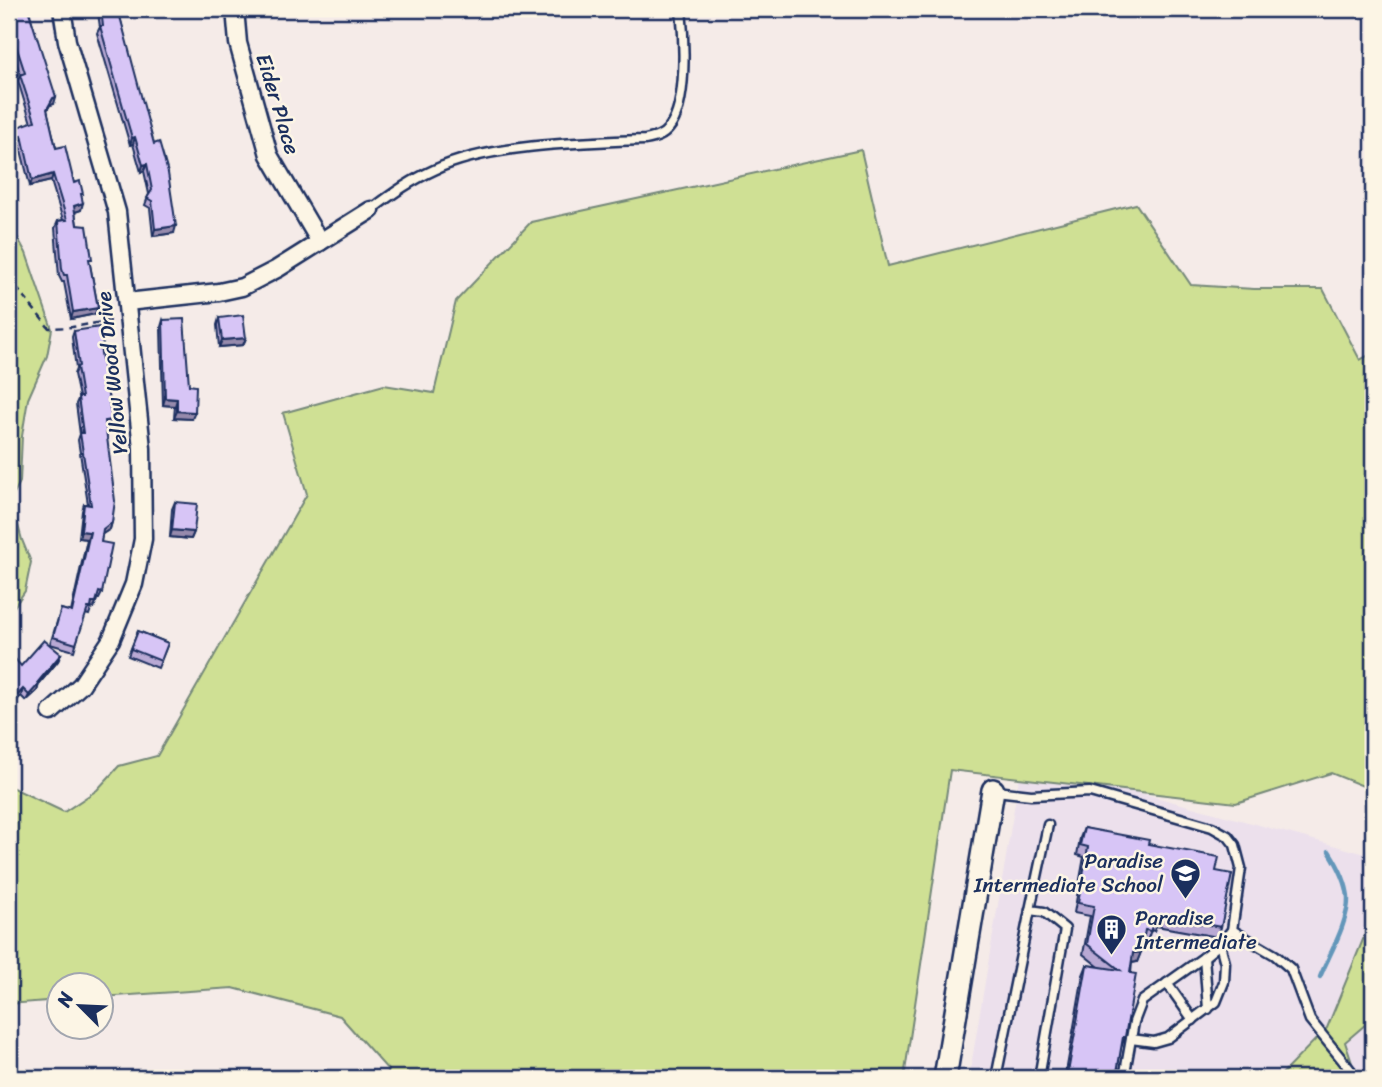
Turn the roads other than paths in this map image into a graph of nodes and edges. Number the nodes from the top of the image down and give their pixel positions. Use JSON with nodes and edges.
{"nodes":[{"id":1,"x":62,"y":9,"type":"edge"},
{"id":2,"x":235,"y":9,"type":"edge"},
{"id":3,"x":681,"y":9,"type":"edge"},
{"id":4,"x":371,"y":210,"type":"joint"},
{"id":5,"x":320,"y":242,"type":"junction"},
{"id":6,"x":127,"y":309,"type":"junction"},
{"id":7,"x":51,"y":712,"type":"dead end"},
{"id":8,"x":993,"y":790,"type":"joint"},
{"id":9,"x":1048,"y":825,"type":"dead end"},
{"id":10,"x":1030,"y":910,"type":"junction"},
{"id":11,"x":1232,"y":930,"type":"junction"},
{"id":12,"x":1220,"y":944,"type":"junction"},
{"id":13,"x":1204,"y":957,"type":"junction"},
{"id":14,"x":1167,"y":983,"type":"junction"},
{"id":15,"x":1208,"y":1009,"type":"junction"},
{"id":16,"x":1193,"y":1020,"type":"junction"},
{"id":17,"x":1131,"y":1039,"type":"junction"},
{"id":18,"x":945,"y":1078,"type":"edge"},
{"id":19,"x":996,"y":1078,"type":"edge"},
{"id":20,"x":1039,"y":1078,"type":"edge"},
{"id":21,"x":1124,"y":1078,"type":"edge"},
{"id":22,"x":1356,"y":1078,"type":"edge"}],
"edges":[{"from":1,"to":6,"type":"street","name":"Yellow Wood Drive"},
{"from":2,"to":5,"type":"street","name":"Eider Place"},
{"from":3,"to":4,"type":"lane"},
{"from":4,"to":5,"type":"street"},
{"from":5,"to":6,"type":"street"},
{"from":6,"to":7,"type":"street","name":"Yellow Wood Drive"},
{"from":8,"to":11,"type":"lane"},
{"from":8,"to":18,"type":"street"},
{"from":9,"to":10,"type":"lane"},
{"from":10,"to":19,"type":"lane"},
{"from":10,"to":20,"type":"lane"},
{"from":11,"to":12,"type":"lane"},
{"from":11,"to":22,"type":"lane"},
{"from":12,"to":13,"type":"lane"},
{"from":12,"to":15,"type":"lane"},
{"from":13,"to":14,"type":"lane"},
{"from":13,"to":15,"type":"lane"},
{"from":14,"to":16,"type":"lane"},
{"from":14,"to":17,"type":"lane"},
{"from":15,"to":16,"type":"lane"},
{"from":16,"to":17,"type":"lane"},
{"from":17,"to":21,"type":"lane"}]}
